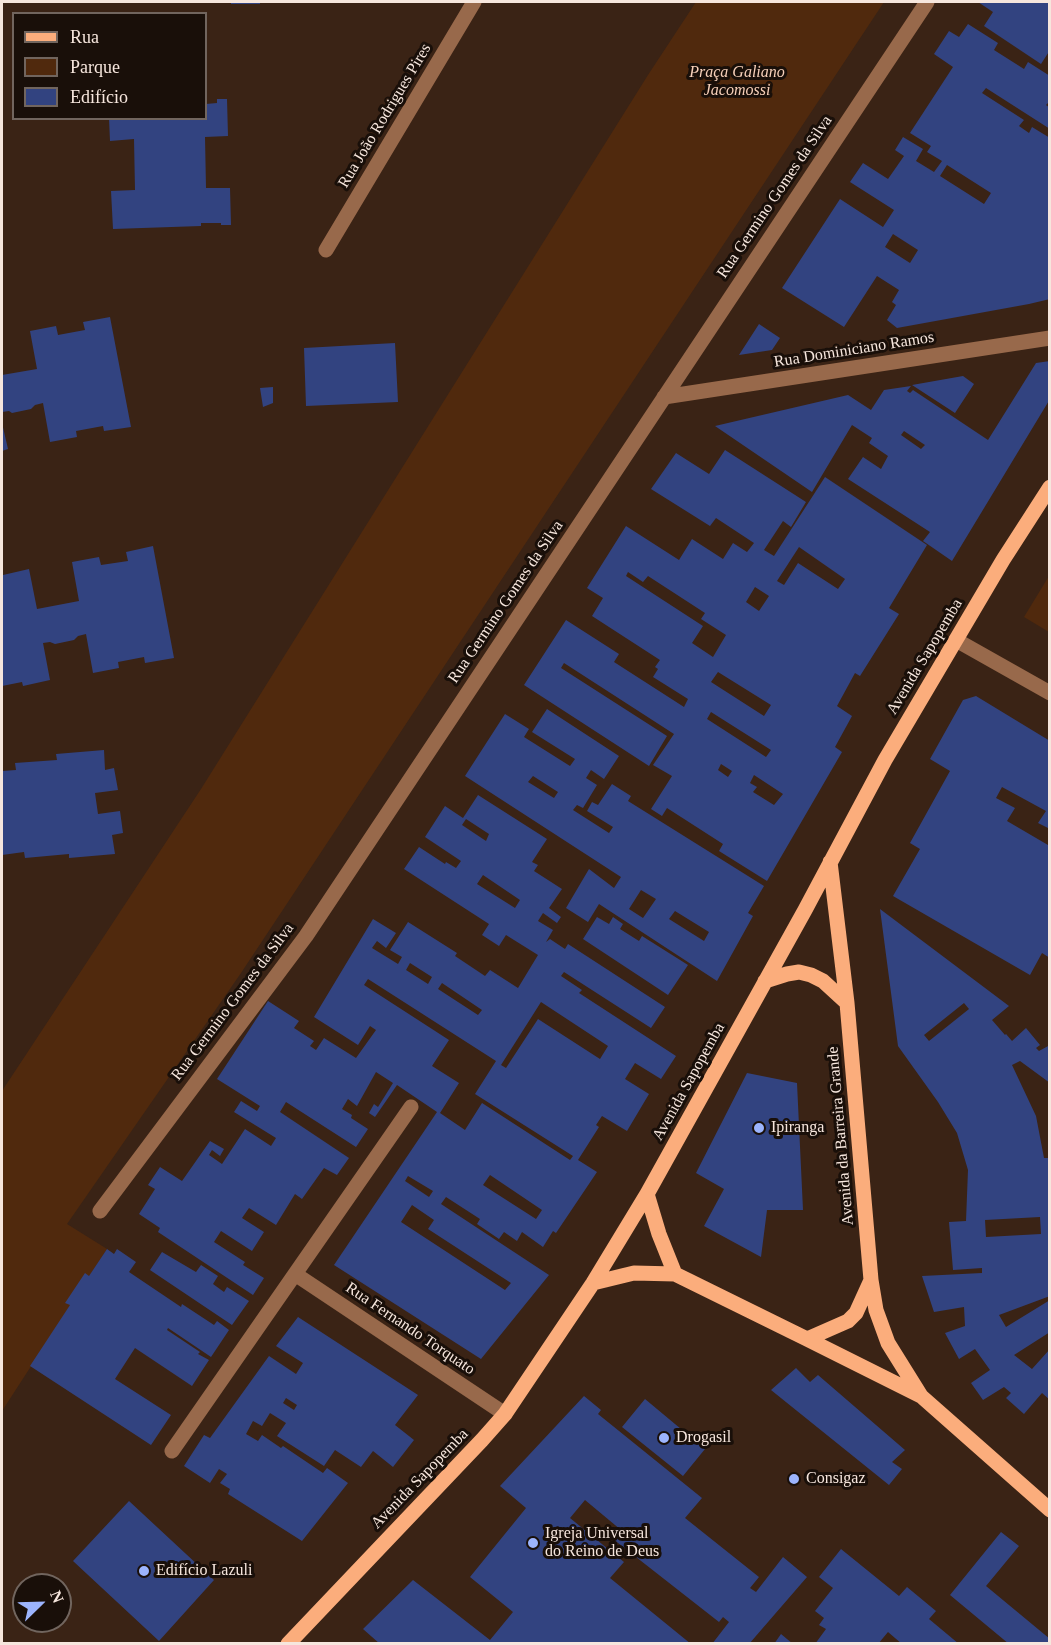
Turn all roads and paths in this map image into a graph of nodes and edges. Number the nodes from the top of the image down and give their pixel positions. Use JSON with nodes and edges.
{"nodes":[{"id":1,"x":474,"y":2,"type":"edge"},
{"id":2,"x":927,"y":2,"type":"edge"},
{"id":3,"x":326,"y":250,"type":"dead end"},
{"id":4,"x":1050,"y":338,"type":"edge"},
{"id":5,"x":664,"y":397,"type":"junction"},
{"id":6,"x":1050,"y":487,"type":"edge"},
{"id":7,"x":956,"y":640,"type":"junction"},
{"id":8,"x":1050,"y":693,"type":"edge"},
{"id":9,"x":830,"y":862,"type":"junction"},
{"id":10,"x":765,"y":981,"type":"junction"},
{"id":11,"x":847,"y":1003,"type":"junction"},
{"id":12,"x":411,"y":1107,"type":"dead end"},
{"id":13,"x":647,"y":1194,"type":"junction"},
{"id":14,"x":100,"y":1211,"type":"dead end"},
{"id":15,"x":295,"y":1274,"type":"junction"},
{"id":16,"x":675,"y":1274,"type":"junction"},
{"id":17,"x":871,"y":1280,"type":"junction"},
{"id":18,"x":593,"y":1283,"type":"junction"},
{"id":19,"x":807,"y":1339,"type":"junction"},
{"id":20,"x":921,"y":1396,"type":"junction"},
{"id":21,"x":505,"y":1413,"type":"junction"},
{"id":22,"x":172,"y":1451,"type":"dead end"},
{"id":23,"x":1050,"y":1510,"type":"edge"},
{"id":24,"x":288,"y":1644,"type":"edge"}],
"edges":[{"from":1,"to":3,"type":"street","name":"Rua João Rodrigues Pires"},
{"from":2,"to":5,"type":"street","name":"Rua Germino Gomes da Silva"},
{"from":4,"to":5,"type":"street","name":"Rua Dominiciano Ramos"},
{"from":5,"to":14,"type":"street","name":"Rua Germino Gomes da Silva"},
{"from":6,"to":7,"type":"main road","name":"Avenida Sapopemba"},
{"from":7,"to":8,"type":"street"},
{"from":7,"to":9,"type":"main road","name":"Avenida Sapopemba"},
{"from":9,"to":10,"type":"main road","name":"Avenida Sapopemba"},
{"from":9,"to":11,"type":"main road","name":"Avenida da Barreira Grande"},
{"from":10,"to":11,"type":"main road"},
{"from":10,"to":13,"type":"main road","name":"Avenida Sapopemba"},
{"from":11,"to":17,"type":"main road","name":"Avenida da Barreira Grande"},
{"from":12,"to":15,"type":"street"},
{"from":13,"to":16,"type":"main road"},
{"from":13,"to":18,"type":"main road","name":"Avenida Sapopemba"},
{"from":15,"to":21,"type":"street","name":"Rua Fernando Torquato"},
{"from":15,"to":22,"type":"street"},
{"from":16,"to":18,"type":"main road","name":"Avenida da Barreira Grande"},
{"from":16,"to":19,"type":"main road","name":"Avenida da Barreira Grande"},
{"from":17,"to":19,"type":"main road"},
{"from":17,"to":20,"type":"main road","name":"Avenida da Barreira Grande"},
{"from":18,"to":21,"type":"main road","name":"Avenida Sapopemba"},
{"from":19,"to":20,"type":"main road","name":"Avenida da Barreira Grande"},
{"from":20,"to":23,"type":"main road","name":"Avenida da Barreira Grande"},
{"from":21,"to":24,"type":"main road","name":"Avenida Sapopemba"}]}
